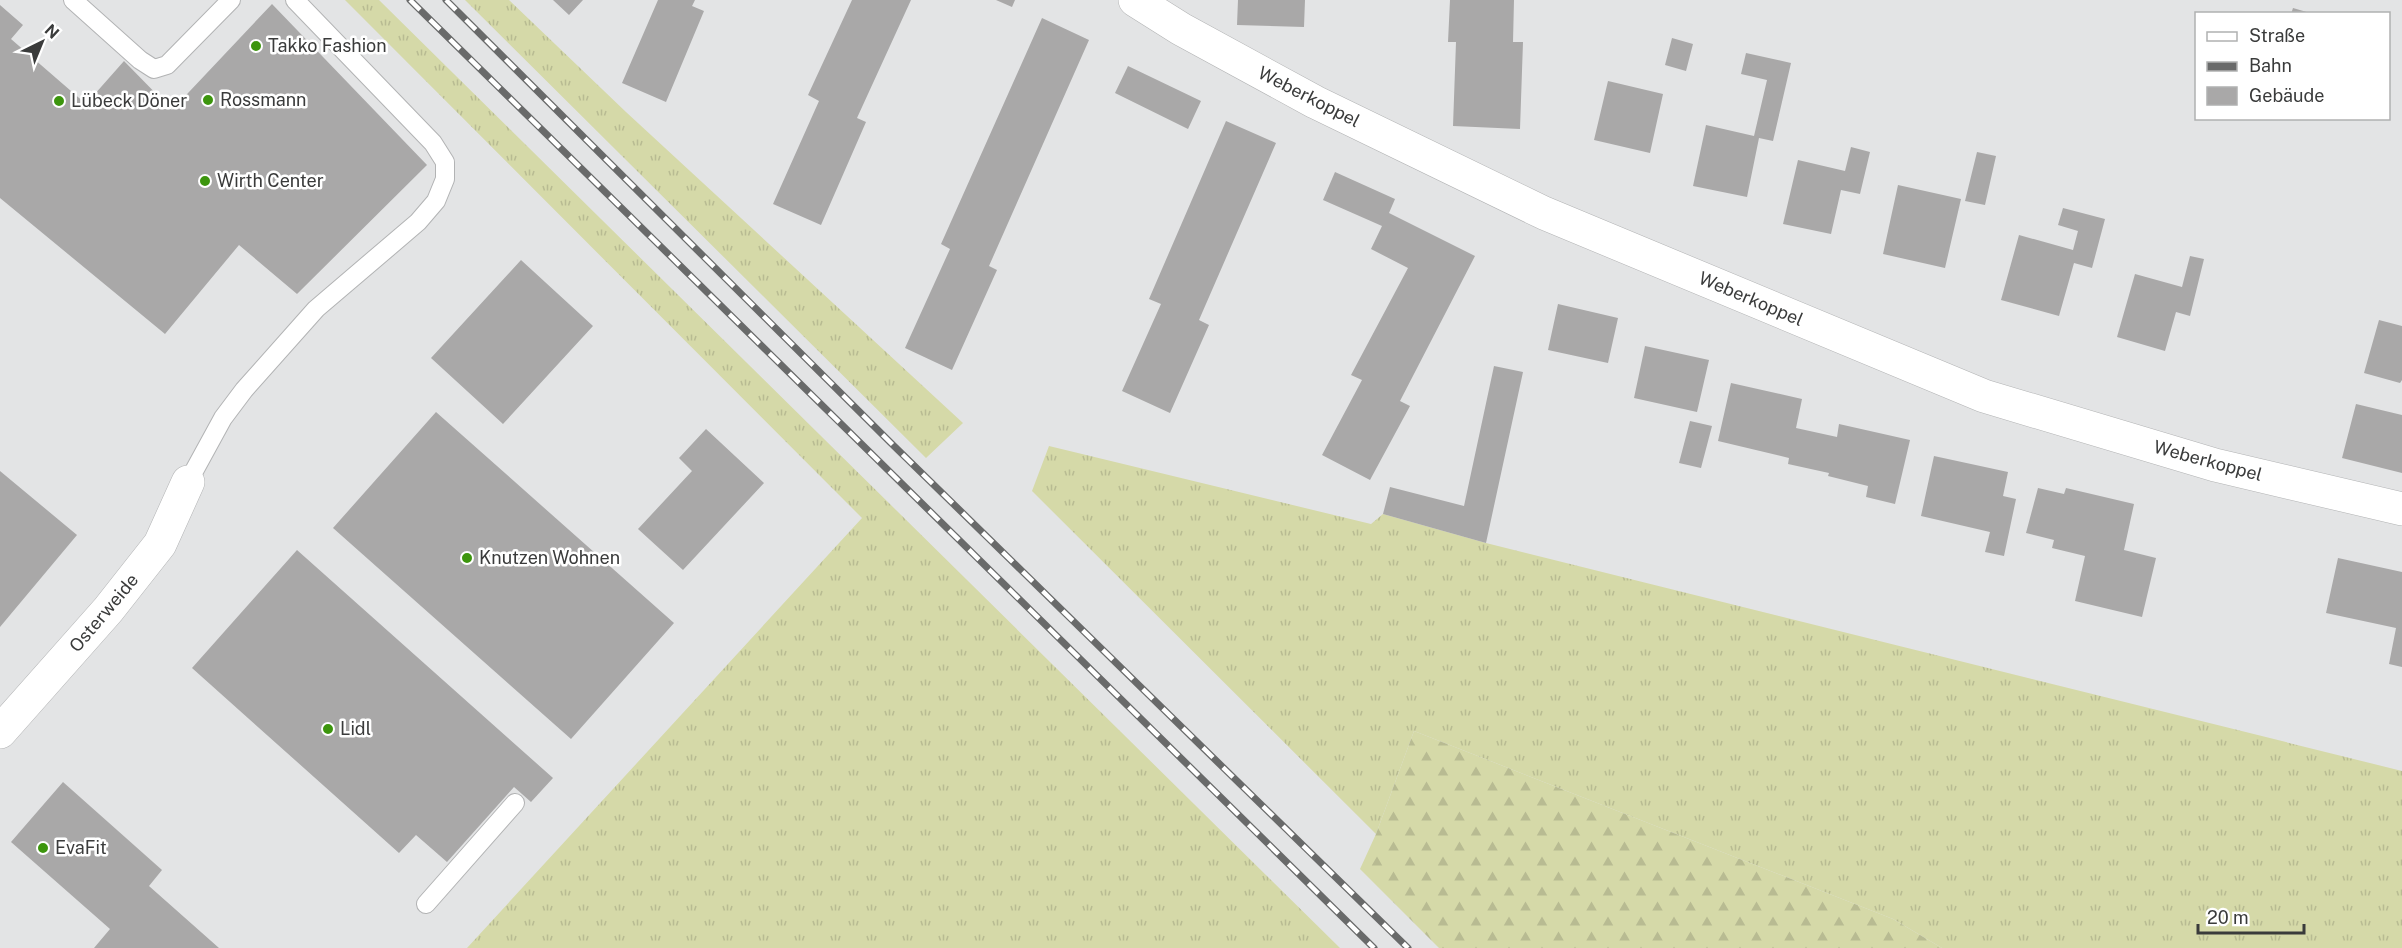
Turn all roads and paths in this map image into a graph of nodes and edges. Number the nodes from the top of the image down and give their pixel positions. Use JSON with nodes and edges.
{"nodes":[{"id":1,"x":72,"y":0,"type":"edge"},
{"id":2,"x":231,"y":0,"type":"edge"},
{"id":3,"x":295,"y":0,"type":"edge"},
{"id":4,"x":1135,"y":0,"type":"edge"},
{"id":5,"x":188,"y":482,"type":"joint"},
{"id":6,"x":2402,"y":509,"type":"edge"},
{"id":7,"x":0,"y":732,"type":"edge"},
{"id":8,"x":515,"y":803,"type":"dead end"},
{"id":9,"x":426,"y":904,"type":"dead end"}],
"edges":[{"from":1,"to":2,"type":"lane"},
{"from":3,"to":5,"type":"lane"},
{"from":4,"to":6,"type":"street","name":"Weberkoppel"},
{"from":5,"to":7,"type":"street","name":"Osterweide"},
{"from":8,"to":9,"type":"lane"}]}
